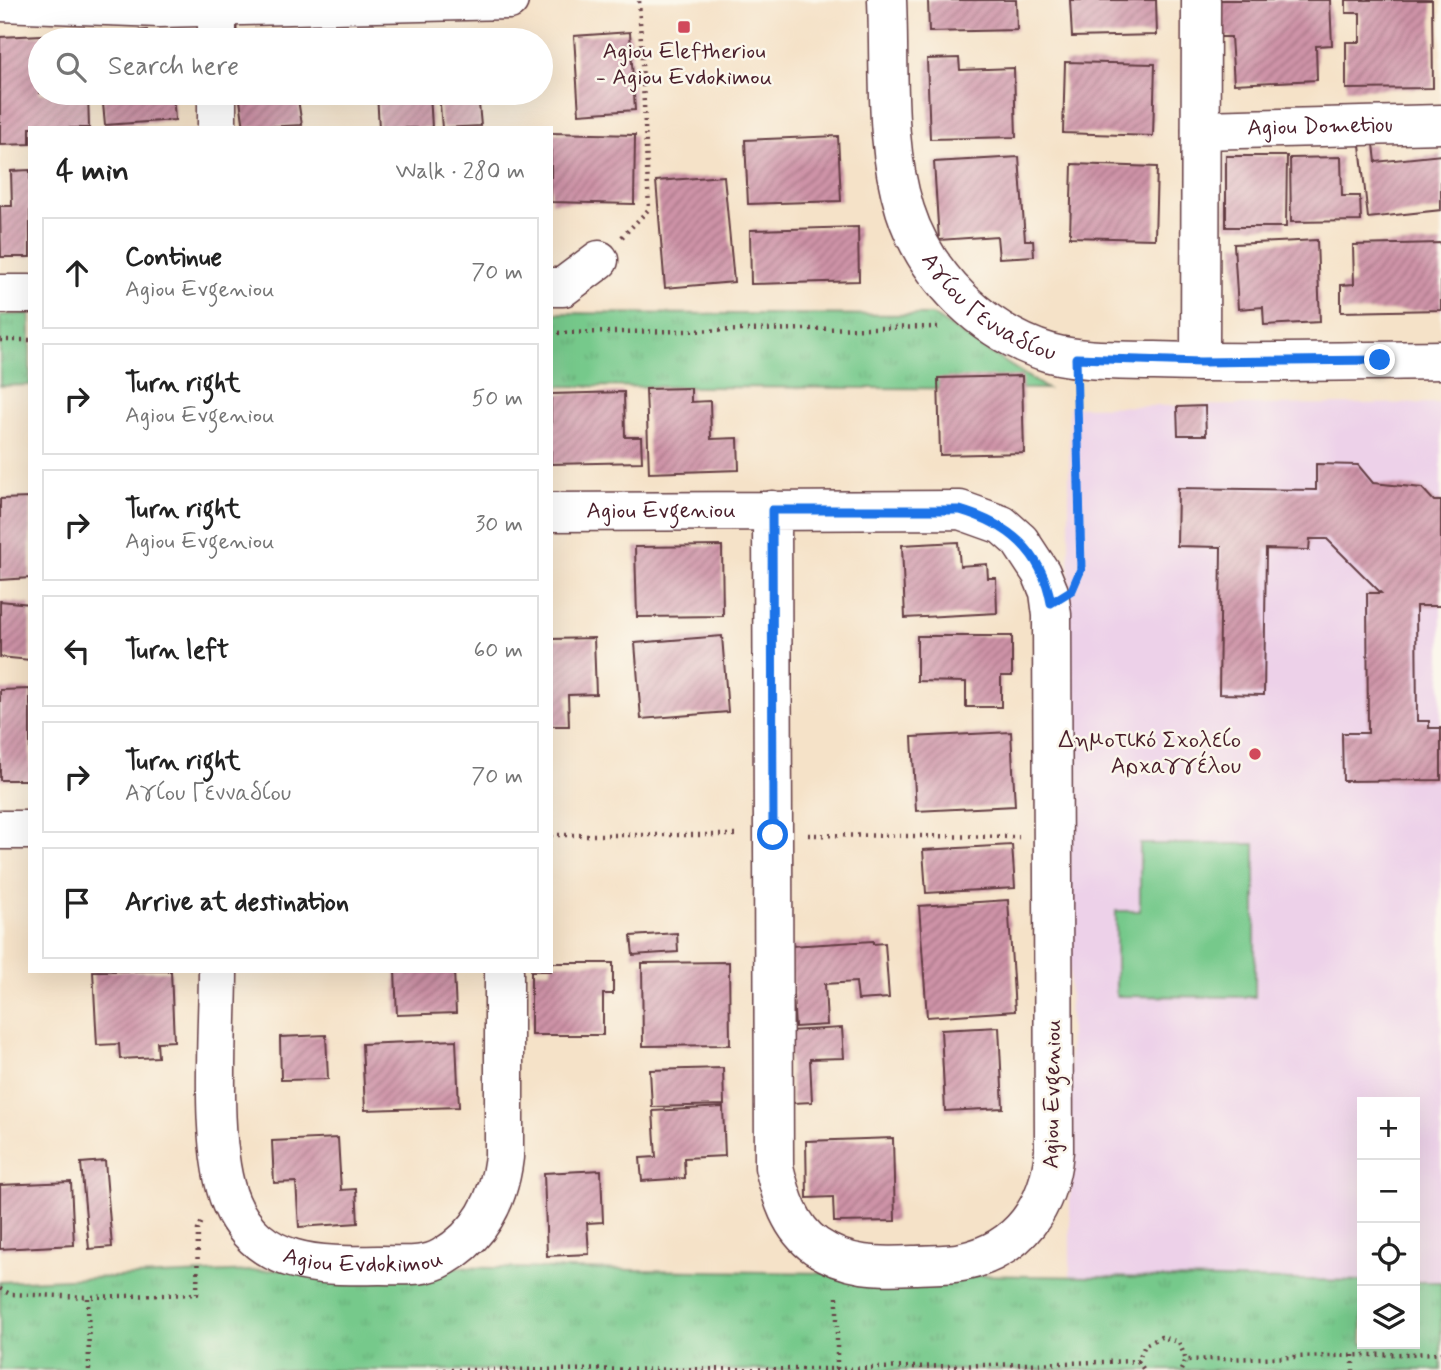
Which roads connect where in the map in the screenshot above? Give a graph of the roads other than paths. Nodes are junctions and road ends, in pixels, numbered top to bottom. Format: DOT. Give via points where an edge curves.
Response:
graph roads {
  1 [pos="509,0"];
  2 [pos="887,0"];
  3 [pos="1201,0"];
  4 [pos="0,2"];
  5 [pos="217,24"];
  6 [pos="217,105"];
  7 [pos="1441,124"];
  8 [pos="217,126"];
  9 [pos="1201,130"];
  10 [pos="599,260"];
  11 [pos="553,288"];
  12 [pos="28,294"];
  13 [pos="0,295"];
  14 [pos="1441,360"];
  15 [pos="1200,362"];
  16 [pos="772,510"];
  17 [pos="553,512"];
  18 [pos="0,830"];
  19 [pos="28,830"];
  20 [pos="218,973"];
  21 [pos="504,973"];
  1 -- 5 [label="street"];
  2 -- 15 [label="street, Αγίου Γενναδίου" via="893,166 918,243 939,276 962,300 1021,341 1076,358"];
  3 -- 9 [label="street"];
  4 -- 5 [label="street"];
  6 -- 8 [label="street"];
  7 -- 9 [label="street, Agiou Dometiou"];
  9 -- 15 [label="street"];
  10 -- 11 [label="street" via="563,287"];
  12 -- 13 [label="street"];
  14 -- 15 [label="street, Αγίου Γενναδίου"];
  16 -- 16 [label="street, Agiou Evgeniou" via="774,1167 782,1199 795,1224 814,1245 838,1258 879,1267 962,1262 1017,1234 1032,1219 1051,1180 1052,609 1041,573 1020,541 982,516 960,510"];
  16 -- 17 [label="street, Agiou Evgeniou"];
  18 -- 19 [label="street"];
  20 -- 21 [label="street, Agiou Evdokimou" via="218,1149 231,1205 248,1232 288,1258 319,1266 424,1265 459,1247 488,1213 501,1181"];
}
